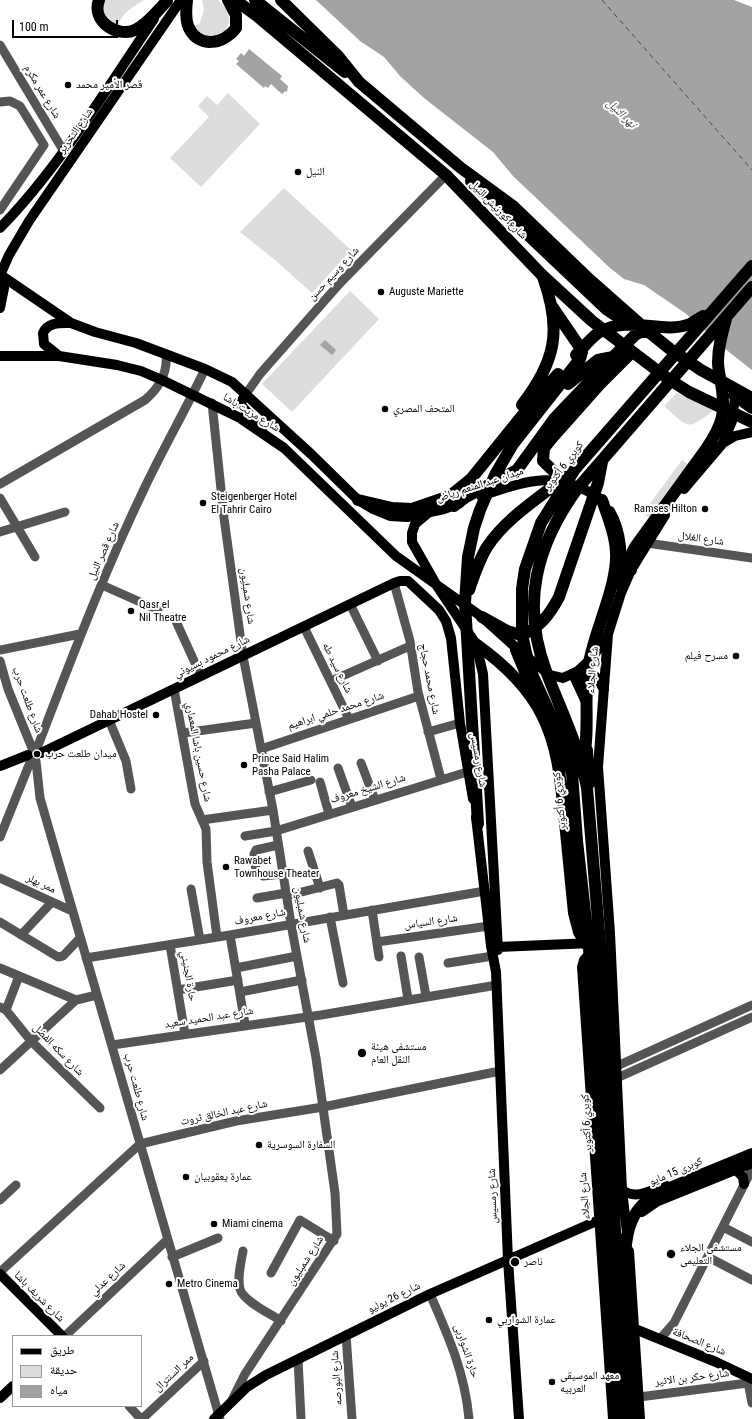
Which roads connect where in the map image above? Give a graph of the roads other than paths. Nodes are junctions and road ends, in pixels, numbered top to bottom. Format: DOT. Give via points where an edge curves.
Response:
graph roads {
  1 [pos="98,0"];
  2 [pos="228,0"];
  3 [pos="235,0"];
  4 [pos="255,0"];
  5 [pos="282,0"];
  6 [pos="176,2"];
  7 [pos="0,45"];
  8 [pos="359,82"];
  9 [pos="372,93"];
  10 [pos="0,102"];
  11 [pos="362,105"];
  12 [pos="63,150"];
  13 [pos="461,168"];
  14 [pos="446,175"];
  15 [pos="0,210"];
  16 [pos="0,228"];
  17 [pos="752,266"];
  18 [pos="1,273"];
  19 [pos="542,275"];
  20 [pos="752,287"];
  21 [pos="609,296"];
  22 [pos="552,305"];
  23 [pos="0,308"];
  24 [pos="576,308"];
  25 [pos="714,309"];
  26 [pos="726,316"];
  27 [pos="71,323"];
  28 [pos="637,324"];
  29 [pos="649,332"];
  30 [pos="628,349"];
  31 [pos="166,354"];
  32 [pos="0,356"];
  33 [pos="59,356"];
  34 [pos="613,357"];
  35 [pos="205,369"];
  36 [pos="721,378"];
  37 [pos="162,380"];
  38 [pos="736,389"];
  39 [pos="246,394"];
  40 [pos="192,396"];
  41 [pos="550,398"];
  42 [pos="752,398"];
  43 [pos="212,403"];
  44 [pos="752,408"];
  45 [pos="734,413"];
  46 [pos="752,422"];
  47 [pos="752,432"];
  48 [pos="266,434"];
  49 [pos="723,443"];
  50 [pos="602,460"];
  51 [pos="575,469"];
  52 [pos="0,484"];
  53 [pos="567,484"];
  54 [pos="0,498"];
  55 [pos="442,499"];
  56 [pos="358,500"];
  57 [pos="602,500"];
  58 [pos="454,506"];
  59 [pos="65,512"];
  60 [pos="430,512"];
  61 [pos="17,527"];
  62 [pos="0,532"];
  63 [pos="648,543"];
  64 [pos="35,557"];
  65 [pos="752,558"];
  66 [pos="631,570"];
  67 [pos="394,583"];
  68 [pos="102,585"];
  69 [pos="437,586"];
  70 [pos="621,593"];
  71 [pos="465,602"];
  72 [pos="350,604"];
  73 [pos="158,610"];
  74 [pos="174,617"];
  75 [pos="482,617"];
  76 [pos="304,627"];
  77 [pos="80,634"];
  78 [pos="608,634"];
  79 [pos="476,644"];
  80 [pos="410,646"];
  81 [pos="513,646"];
  82 [pos="0,650"];
  83 [pos="243,656"];
  84 [pos="0,661"];
  85 [pos="378,661"];
  86 [pos="573,674"];
  87 [pos="201,676"];
  88 [pos="330,681"];
  89 [pos="580,687"];
  90 [pos="174,689"];
  91 [pos="604,690"];
  92 [pos="4,691"];
  93 [pos="419,696"];
  94 [pos="542,715"];
  95 [pos="349,719"];
  96 [pos="109,720"];
  97 [pos="256,723"];
  98 [pos="460,723"];
  99 [pos="428,732"];
  100 [pos="183,733"];
  101 [pos="261,749"];
  102 [pos="34,754"];
  103 [pos="361,763"];
  104 [pos="582,763"];
  105 [pos="0,766"];
  106 [pos="338,768"];
  107 [pos="467,772"];
  108 [pos="441,779"];
  109 [pos="131,789"];
  110 [pos="20,790"];
  111 [pos="38,792"];
  112 [pos="269,792"];
  113 [pos="374,800"];
  114 [pos="352,807"];
  115 [pos="273,810"];
  116 [pos="329,814"];
  117 [pos="202,820"];
  118 [pos="478,824"];
  119 [pos="276,831"];
  120 [pos="245,836"];
  121 [pos="0,837"];
  122 [pos="278,845"];
  123 [pos="308,850"];
  124 [pos="283,874"];
  125 [pos="0,878"];
  126 [pos="320,888"];
  127 [pos="190,889"];
  128 [pos="485,891"];
  129 [pos="286,894"];
  130 [pos="257,898"];
  131 [pos="52,902"];
  132 [pos="372,910"];
  133 [pos="72,911"];
  134 [pos="344,915"];
  135 [pos="330,917"];
  136 [pos="0,922"];
  137 [pos="291,924"];
  138 [pos="489,926"];
  139 [pos="610,933"];
  140 [pos="21,935"];
  141 [pos="230,935"];
  142 [pos="217,937"];
  143 [pos="80,938"];
  144 [pos="200,940"];
  145 [pos="377,942"];
  146 [pos="170,945"];
  147 [pos="589,948"];
  148 [pos="495,952"];
  149 [pos="297,956"];
  150 [pos="401,956"];
  151 [pos="379,957"];
  152 [pos="419,957"];
  153 [pos="86,958"];
  154 [pos="448,963"];
  155 [pos="0,968"];
  156 [pos="236,968"];
  157 [pos="19,976"];
  158 [pos="238,980"];
  159 [pos="302,980"];
  160 [pos="343,983"];
  161 [pos="497,985"];
  162 [pos="178,990"];
  163 [pos="240,992"];
  164 [pos="97,995"];
  165 [pos="426,996"];
  166 [pos="408,999"];
  167 [pos="76,1000"];
  168 [pos="752,1005"];
  169 [pos="3,1009"];
  170 [pos="308,1016"];
  171 [pos="752,1017"];
  172 [pos="245,1024"];
  173 [pos="185,1034"];
  174 [pos="32,1041"];
  175 [pos="112,1045"];
  176 [pos="617,1066"];
  177 [pos="0,1070"];
  178 [pos="500,1071"];
  179 [pos="617,1078"];
  180 [pos="323,1107"];
  181 [pos="100,1108"];
  182 [pos="140,1144"];
  183 [pos="749,1152"];
  184 [pos="750,1166"];
  185 [pos="736,1170"];
  186 [pos="16,1184"];
  187 [pos="744,1184"];
  188 [pos="622,1190"];
  189 [pos="0,1200"];
  190 [pos="598,1220"];
  191 [pos="723,1227"];
  192 [pos="218,1238"];
  193 [pos="628,1238"];
  194 [pos="167,1240"];
  195 [pos="334,1241"];
  196 [pos="752,1242"];
  197 [pos="243,1252"];
  198 [pos="172,1257"];
  199 [pos="708,1257"];
  200 [pos="508,1260"];
  201 [pos="271,1272"];
  202 [pos="0,1274"];
  203 [pos="752,1280"];
  204 [pos="430,1294"];
  205 [pos="624,1304"];
  206 [pos="281,1321"];
  207 [pos="635,1330"];
  208 [pos="62,1335"];
  209 [pos="64,1335"];
  210 [pos="346,1335"];
  211 [pos="660,1339"];
  212 [pos="298,1359"];
  213 [pos="204,1361"];
  214 [pos="749,1379"];
  215 [pos="12,1387"];
  216 [pos="639,1397"];
  217 [pos="0,1398"];
  218 [pos="231,1402"];
  219 [pos="752,1403"];
  220 [pos="130,1407"];
  221 [pos="218,1418"];
  222 [pos="141,1419"];
  223 [pos="301,1419"];
  224 [pos="352,1419"];
  225 [pos="469,1419"];
  226 [pos="520,1419"];
  227 [pos="612,1419"];
  228 [pos="620,1419"];
  229 [pos="632,1419"];
  230 [pos="640,1419"];
  1 -- 6 [label="highway" via="101,20 112,29 126,32 141,26"];
  2 -- 6 [label="highway" via="236,15 236,28 230,35 215,42 199,39 192,34"];
  3 -- 11 [label="highway, شارع كورنيش النيل"];
  4 -- 8 [label="highway"];
  5 -- 8 [label="highway, شارع كورنيش النيل" via="338,56"];
  6 -- 12 [label="main road, شارع التحرير"];
  6 -- 18 [label="main road, شارع التحرير" via="41,204 9,255"];
  7 -- 12 [label="street, شارع عمر مكرم"];
  8 -- 9 [label="highway, شارع كورنيش النيل"];
  9 -- 11 [label="highway"];
  9 -- 13 [label="highway, شارع كورنيش النيل"];
  10 -- 15 [label="street" via="10,101 20,106 44,145"];
  11 -- 14 [label="highway, شارع كورنيش النيل"];
  12 -- 16 [label="main road, شارع التحرير" via="22,204"];
  13 -- 21 [label="highway, شارع كورنيش النيل" via="513,206"];
  13 -- 28 [label="highway" via="481,192 606,310"];
  14 -- 19 [label="highway, شارع كورنيش النيل"];
  14 -- 39 [label="street, شارع وسيم حسن" via="341,282 260,374"];
  17 -- 25 [label="highway, كوبري 6 أكتوبر"];
  18 -- 23 [label="main road" via="4,288"];
  18 -- 27 [label="main road, شارع مريت باشا" via="33,299"];
  19 -- 22 [label="highway"];
  19 -- 24 [label="highway, شارع كورنيش النيل"];
  20 -- 26 [label="highway, كوبري 6 أكتوبر"];
  21 -- 24 [label="highway" via="598,305"];
  21 -- 29 [label="highway, شارع كورنيش النيل"];
  22 -- 41 [label="highway" via="582,352 576,366"];
  22 -- 55 [label="highway" via="553,344 543,371 525,400 476,465"];
  24 -- 30 [label="highway, شارع كورنيش النيل"];
  25 -- 28 [label="highway" via="689,324"];
  25 -- 51 [label="highway, كوبري 6 أكتوبر"];
  26 -- 36 [label="highway" via="718,350"];
  26 -- 50 [label="highway, كوبري 6 أكتوبر"];
  27 -- 31 [label="main road, شارع مريت باشا"];
  27 -- 33 [label="main road" via="56,323 43,333 44,344"];
  28 -- 55 [label="highway" via="610,328 598,333 538,396 471,479 450,496"];
  29 -- 30 [label="highway" via="641,332 635,336"];
  29 -- 38 [label="highway, شارع كورنيش النيل" via="701,370"];
  30 -- 34 [label="highway"];
  30 -- 45 [label="highway, شارع كورنيش النيل" via="689,392"];
  30 -- 53 [label="highway" via="544,448 544,461"];
  31 -- 35 [label="main road, شارع مريت باشا"];
  31 -- 37 [label="street"];
  32 -- 33 [label="main road, شارع مريت باشا"];
  33 -- 37 [label="main road, شارع مريت باشا" via="117,365"];
  34 -- 41 [label="highway" via="598,360"];
  34 -- 58 [label="highway" via="554,419 517,470"];
  35 -- 39 [label="main road, شارع مريت باشا" via="228,380"];
  35 -- 40 [label="street, شارع قصر النيل"];
  36 -- 44 [label="highway" via="732,393"];
  36 -- 66 [label="highway" via="724,409 723,420 717,434 652,521 632,553"];
  37 -- 40 [label="main road, شارع مريت باشا"];
  37 -- 52 [label="street" via="153,393 131,410"];
  38 -- 42 [label="highway, شارع كورنيش النيل"];
  38 -- 45 [label="main road, شارع الجلاء"];
  39 -- 48 [label="main road" via="241,405"];
  39 -- 56 [label="main road, شارع مريت باشا"];
  40 -- 43 [label="main road, شارع مريت باشا"];
  40 -- 68 [label="street, شارع قصر النيل" via="145,488"];
  41 -- 71 [label="highway" via="509,449 480,510 468,557"];
  43 -- 48 [label="main road, شارع مريت باشا"];
  43 -- 83 [label="street, شارع شمبليون" via="224,518"];
  45 -- 46 [label="highway, شارع كورنيش النيل"];
  45 -- 49 [label="main road, شارع الجلاء"];
  47 -- 49 [label="main road, شارع الجلاء" via="734,436"];
  48 -- 69 [label="main road, شارع مريت باشا" via="284,448 396,556"];
  49 -- 63 [label="main road, شارع الجلاء" via="689,482"];
  50 -- 75 [label="highway" via="598,483 552,611 529,632 521,635 514,635"];
  50 -- 104 [label="highway, كوبري 6 أكتوبر" via="577,489 552,528 543,550 534,596 534,623 538,644"];
  51 -- 71 [label="highway" via="500,531 487,547 478,565"];
  51 -- 147 [label="highway, كوبري 6 أكتوبر" via="541,523 525,569 521,611 522,634 532,674 557,729 572,773"];
  53 -- 57 [label="main road, ميدان عبد المنعم رياض" via="587,490"];
  53 -- 58 [label="main road, ميدان عبد المنعم رياض" via="544,480 527,481"];
  54 -- 61 [label="street"];
  55 -- 56 [label="highway" via="412,509 392,508"];
  56 -- 60 [label="main road, شارع مريت باشا" via="390,516 407,517"];
  57 -- 70 [label="main road, ميدان عبد المنعم رياض" via="617,525 622,550"];
  57 -- 104 [label="highway" via="613,533 616,554 611,587 589,666 586,690 586,742"];
  58 -- 60 [label="main road, ميدان عبد المنعم رياض"];
  59 -- 61 [label="street"];
  60 -- 69 [label="main road, شارع رمسيس" via="415,524 412,542"];
  61 -- 62 [label="street"];
  61 -- 64 [label="street"];
  63 -- 65 [label="street, شارع الغلال"];
  63 -- 66 [label="main road, شارع الجلاء"];
  66 -- 70 [label="main road, شارع الجلاء"];
  67 -- 72 [label="main road, شارع محمود بسيوني"];
  67 -- 80 [label="street, شارع محمد حجاج"];
  67 -- 98 [label="main road, شارع رمسيس" via="408,581 439,610 446,622 454,656"];
  68 -- 73 [label="street"];
  68 -- 77 [label="street, شارع قصر النيل"];
  69 -- 75 [label="main road, شارع مريت باشا"];
  69 -- 79 [label="main road, شارع رمسيس"];
  70 -- 78 [label="main road, شارع الجلاء"];
  71 -- 118 [label="highway"];
  72 -- 76 [label="main road, شارع محمود بسيوني"];
  72 -- 85 [label="street"];
  74 -- 87 [label="street"];
  75 -- 81 [label="main road, شارع مريت باشا"];
  76 -- 83 [label="main road, شارع محمود بسيوني"];
  76 -- 88 [label="street, شارع سيد طه"];
  77 -- 82 [label="street"];
  77 -- 102 [label="street, شارع قصر النيل"];
  78 -- 86 [label="main road" via="585,666"];
  78 -- 91 [label="main road, شارع الجلاء"];
  79 -- 94 [label="highway" via="492,656 517,682"];
  79 -- 148 [label="main road, شارع رمسيس" via="483,674"];
  80 -- 85 [label="street"];
  80 -- 93 [label="street, شارع محمد حجاج"];
  81 -- 86 [label="main road, شارع مريت باشا" via="550,675 563,678"];
  81 -- 94 [label="main road"];
  83 -- 87 [label="main road, شارع محمود بسيوني"];
  83 -- 97 [label="street, شارع شمبليون"];
  84 -- 92 [label="street, شارع طلعت حرب"];
  85 -- 88 [label="street"];
  86 -- 89 [label="main road, شارع الجلاء"];
  87 -- 90 [label="main road, شارع محمود بسيوني"];
  88 -- 95 [label="street, شارع سيد طه"];
  89 -- 91 [label="main road" via="587,673 597,678"];
  89 -- 148 [label="main road, شارع الجلاء" via="587,711 593,835 602,929 598,939 590,943"];
  90 -- 96 [label="main road, شارع محمود بسيوني"];
  90 -- 100 [label="street, شارع حسين باشا المعماري"];
  91 -- 139 [label="main road, شارع الجلاء" via="598,767"];
  92 -- 102 [label="street, شارع طلعت حرب"];
  93 -- 95 [label="street, شارع محمد حلمي ابراهيم"];
  93 -- 99 [label="street, شارع محمد حجاج"];
  94 -- 147 [label="highway" via="558,766 574,913 579,932"];
  95 -- 101 [label="street, شارع محمد حلمي ابراهيم"];
  96 -- 102 [label="main road, شارع محمود بسيوني"];
  96 -- 109 [label="street" via="126,760"];
  97 -- 100 [label="street"];
  97 -- 101 [label="street, شارع شمبليون"];
  98 -- 99 [label="street"];
  98 -- 107 [label="main road, شارع رمسيس"];
  99 -- 108 [label="street, شارع محمد حجاج"];
  100 -- 117 [label="street, شارع حسين باشا المعماري" via="195,804"];
  101 -- 112 [label="street, شارع شمبليون"];
  102 -- 105 [label="main road, شارع محمود بسيوني"];
  102 -- 110 [label="street, شارع قصر النيل"];
  102 -- 111 [label="street, شارع طلعت حرب"];
  103 -- 113 [label="street"];
  104 -- 205 [label="highway, كوبري 6 أكتوبر" via="587,788 600,935 615,1231"];
  106 -- 114 [label="street"];
  107 -- 108 [label="street, شارع الشيخ معروف"];
  107 -- 118 [label="main road, شارع رمسيس"];
  108 -- 113 [label="street, شارع الشيخ معروف"];
  110 -- 111 [label="street" via="29,787"];
  110 -- 121 [label="street, شارع قصر النيل"];
  111 -- 133 [label="street, شارع طلعت حرب"];
  112 -- 115 [label="street, شارع شمبليون"];
  112 -- 116 [label="street" via="315,781"];
  113 -- 114 [label="street, شارع الشيخ معروف"];
  114 -- 116 [label="street, شارع الشيخ معروف"];
  115 -- 117 [label="street"];
  115 -- 119 [label="street, شارع شمبليون"];
  116 -- 119 [label="street, شارع الشيخ معروف"];
  117 -- 142 [label="street, شارع حسين باشا المعماري" via="206,829 207,862"];
  118 -- 128 [label="main road, شارع رمسيس"];
  119 -- 120 [label="street, شارع الشيخ معروف"];
  119 -- 122 [label="street, شارع شمبليون"];
  122 -- 124 [label="street, شارع شمبليون"];
  122 -- 124 [label="street" via="255,851 260,874"];
  123 -- 126 [label="street"];
  124 -- 129 [label="street, شارع شمبليون"];
  125 -- 131 [label="street, ممر بهلر"];
  126 -- 129 [label="street"];
  126 -- 134 [label="street" via="339,884"];
  127 -- 144 [label="street"];
  128 -- 132 [label="street, شارع معروف"];
  128 -- 138 [label="main road, شارع رمسيس"];
  129 -- 130 [label="street"];
  129 -- 137 [label="street, شارع شمبليون"];
  131 -- 133 [label="street, ممر بهلر"];
  131 -- 140 [label="street"];
  132 -- 134 [label="street, شارع معروف"];
  132 -- 145 [label="street"];
  133 -- 143 [label="street, شارع طلعت حرب"];
  134 -- 135 [label="street, شارع معروف"];
  135 -- 137 [label="street, شارع معروف"];
  135 -- 160 [label="street"];
  136 -- 140 [label="street"];
  137 -- 141 [label="street, شارع معروف"];
  137 -- 149 [label="street, شارع شمبليون"];
  138 -- 145 [label="street, شارع السياس"];
  138 -- 148 [label="main road, شارع رمسيس"];
  139 -- 176 [label="main road, شارع الجلاء"];
  139 -- 190 [label="main road, شارع الجلاء" via="582,964"];
  140 -- 143 [label="street" via="58,957"];
  141 -- 142 [label="street, شارع معروف"];
  141 -- 156 [label="street"];
  142 -- 144 [label="street, شارع معروف"];
  143 -- 153 [label="street, شارع طلعت حرب"];
  144 -- 146 [label="street, شارع معروف"];
  145 -- 151 [label="street"];
  146 -- 153 [label="street, شارع معروف"];
  146 -- 162 [label="street, حارة الجنيني"];
  147 -- 228 [label="highway, كوبري 6 أكتوبر"];
  148 -- 154 [label="street"];
  148 -- 161 [label="main road, شارع رمسيس"];
  149 -- 156 [label="street"];
  149 -- 159 [label="street, شارع شمبليون"];
  150 -- 166 [label="street"];
  152 -- 165 [label="street"];
  153 -- 164 [label="street, شارع طلعت حرب"];
  155 -- 157 [label="street"];
  156 -- 158 [label="street"];
  157 -- 167 [label="street"];
  157 -- 169 [label="street"];
  158 -- 162 [label="street"];
  158 -- 163 [label="street"];
  159 -- 163 [label="street"];
  159 -- 170 [label="street, شارع شمبليون"];
  161 -- 165 [label="street, شارع عبد الحميد سعيد"];
  161 -- 178 [label="main road, شارع رمسيس"];
  162 -- 173 [label="street, حارة الجنيني"];
  163 -- 172 [label="street"];
  164 -- 167 [label="street"];
  164 -- 175 [label="street, شارع طلعت حرب"];
  165 -- 166 [label="street, شارع عبد الحميد سعيد"];
  166 -- 170 [label="street, شارع عبد الحميد سعيد"];
  167 -- 174 [label="street"];
  168 -- 176 [label="street"];
  169 -- 174 [label="street, شارع سكه الفضل"];
  170 -- 172 [label="street, شارع عبد الحميد سعيد"];
  170 -- 180 [label="street, شارع شمبليون"];
  171 -- 179 [label="street"];
  172 -- 173 [label="street, شارع عبد الحميد سعيد"];
  173 -- 175 [label="street, شارع عبد الحميد سعيد"];
  174 -- 177 [label="street"];
  174 -- 181 [label="street, شارع سكه الفضل"];
  175 -- 182 [label="street, شارع طلعت حرب"];
  176 -- 179 [label="main road, شارع الجلاء"];
  178 -- 180 [label="street, شارع عبد الخالق ثروت"];
  178 -- 200 [label="main road, شارع رمسيس"];
  179 -- 188 [label="main road, شارع الجلاء"];
  180 -- 182 [label="street, شارع عبد الخالق ثروت" via="236,1121"];
  180 -- 195 [label="street, شارع شمبليون" via="335,1193 337,1234"];
  182 -- 194 [label="street, شارع طلعت حرب"];
  182 -- 202 [label="street, شارع عبد الخالق ثروت"];
  183 -- 184 [label="main road"];
  183 -- 188 [label="main road" via="639,1195 627,1194"];
  183 -- 205 [label="highway, كوبرى 15 مايو" via="657,1194 634,1214 627,1232"];
  184 -- 185 [label="main road"];
  184 -- 187 [label="street"];
  185 -- 187 [label="main road" via="743,1177"];
  185 -- 193 [label="main road" via="646,1208 638,1215"];
  186 -- 189 [label="street"];
  187 -- 191 [label="street"];
  188 -- 193 [label="main road, شارع الجلاء"];
  190 -- 200 [label="main road, شارع 26 يوليو"];
  190 -- 227 [label="main road, شارع الجلاء"];
  191 -- 196 [label="street"];
  191 -- 199 [label="street"];
  192 -- 198 [label="street"];
  193 -- 207 [label="main road, شارع الجلاء"];
  194 -- 198 [label="street, شارع طلعت حرب"];
  194 -- 209 [label="street, شارع عدلي"];
  195 -- 201 [label="street" via="300,1220"];
  195 -- 206 [label="street, شارع شمبليون"];
  197 -- 206 [label="street" via="239,1277 240,1290 250,1301"];
  198 -- 213 [label="street, شارع طلعت حرب"];
  199 -- 203 [label="street"];
  199 -- 211 [label="street" via="674,1323"];
  200 -- 204 [label="main road, شارع 26 يوليو"];
  200 -- 226 [label="main road, شارع رمسيس"];
  202 -- 208 [label="main road, شارع شريف باشا"];
  204 -- 210 [label="main road, شارع 26 يوليو"];
  204 -- 225 [label="street, حارة الشواربى" via="459,1363 465,1384"];
  205 -- 229 [label="highway, كوبري 6 أكتوبر"];
  206 -- 218 [label="street, شارع شمبليون" via="245,1374"];
  207 -- 211 [label="main road, شارع الصحافة"];
  207 -- 216 [label="main road, شارع الجلاء"];
  210 -- 212 [label="main road, شارع 26 يوليو"];
  210 -- 224 [label="street, شارع البورصه"];
  211 -- 214 [label="main road, شارع الصحافة"];
  212 -- 218 [label="main road, شارع 26 يوليو" via="256,1381"];
  212 -- 223 [label="street"];
  213 -- 221 [label="street, شارع طلعت حرب"];
  213 -- 222 [label="street, ممر السنترال"];
  214 -- 216 [label="street, شارع حكر بن الاثير"];
  214 -- 219 [label="street"];
  215 -- 217 [label="main road"];
  216 -- 230 [label="main road, شارع الجلاء"];
  218 -- 221 [label="main road, شارع 26 يوليو"];
  220 -- 222 [label="street"];
}
